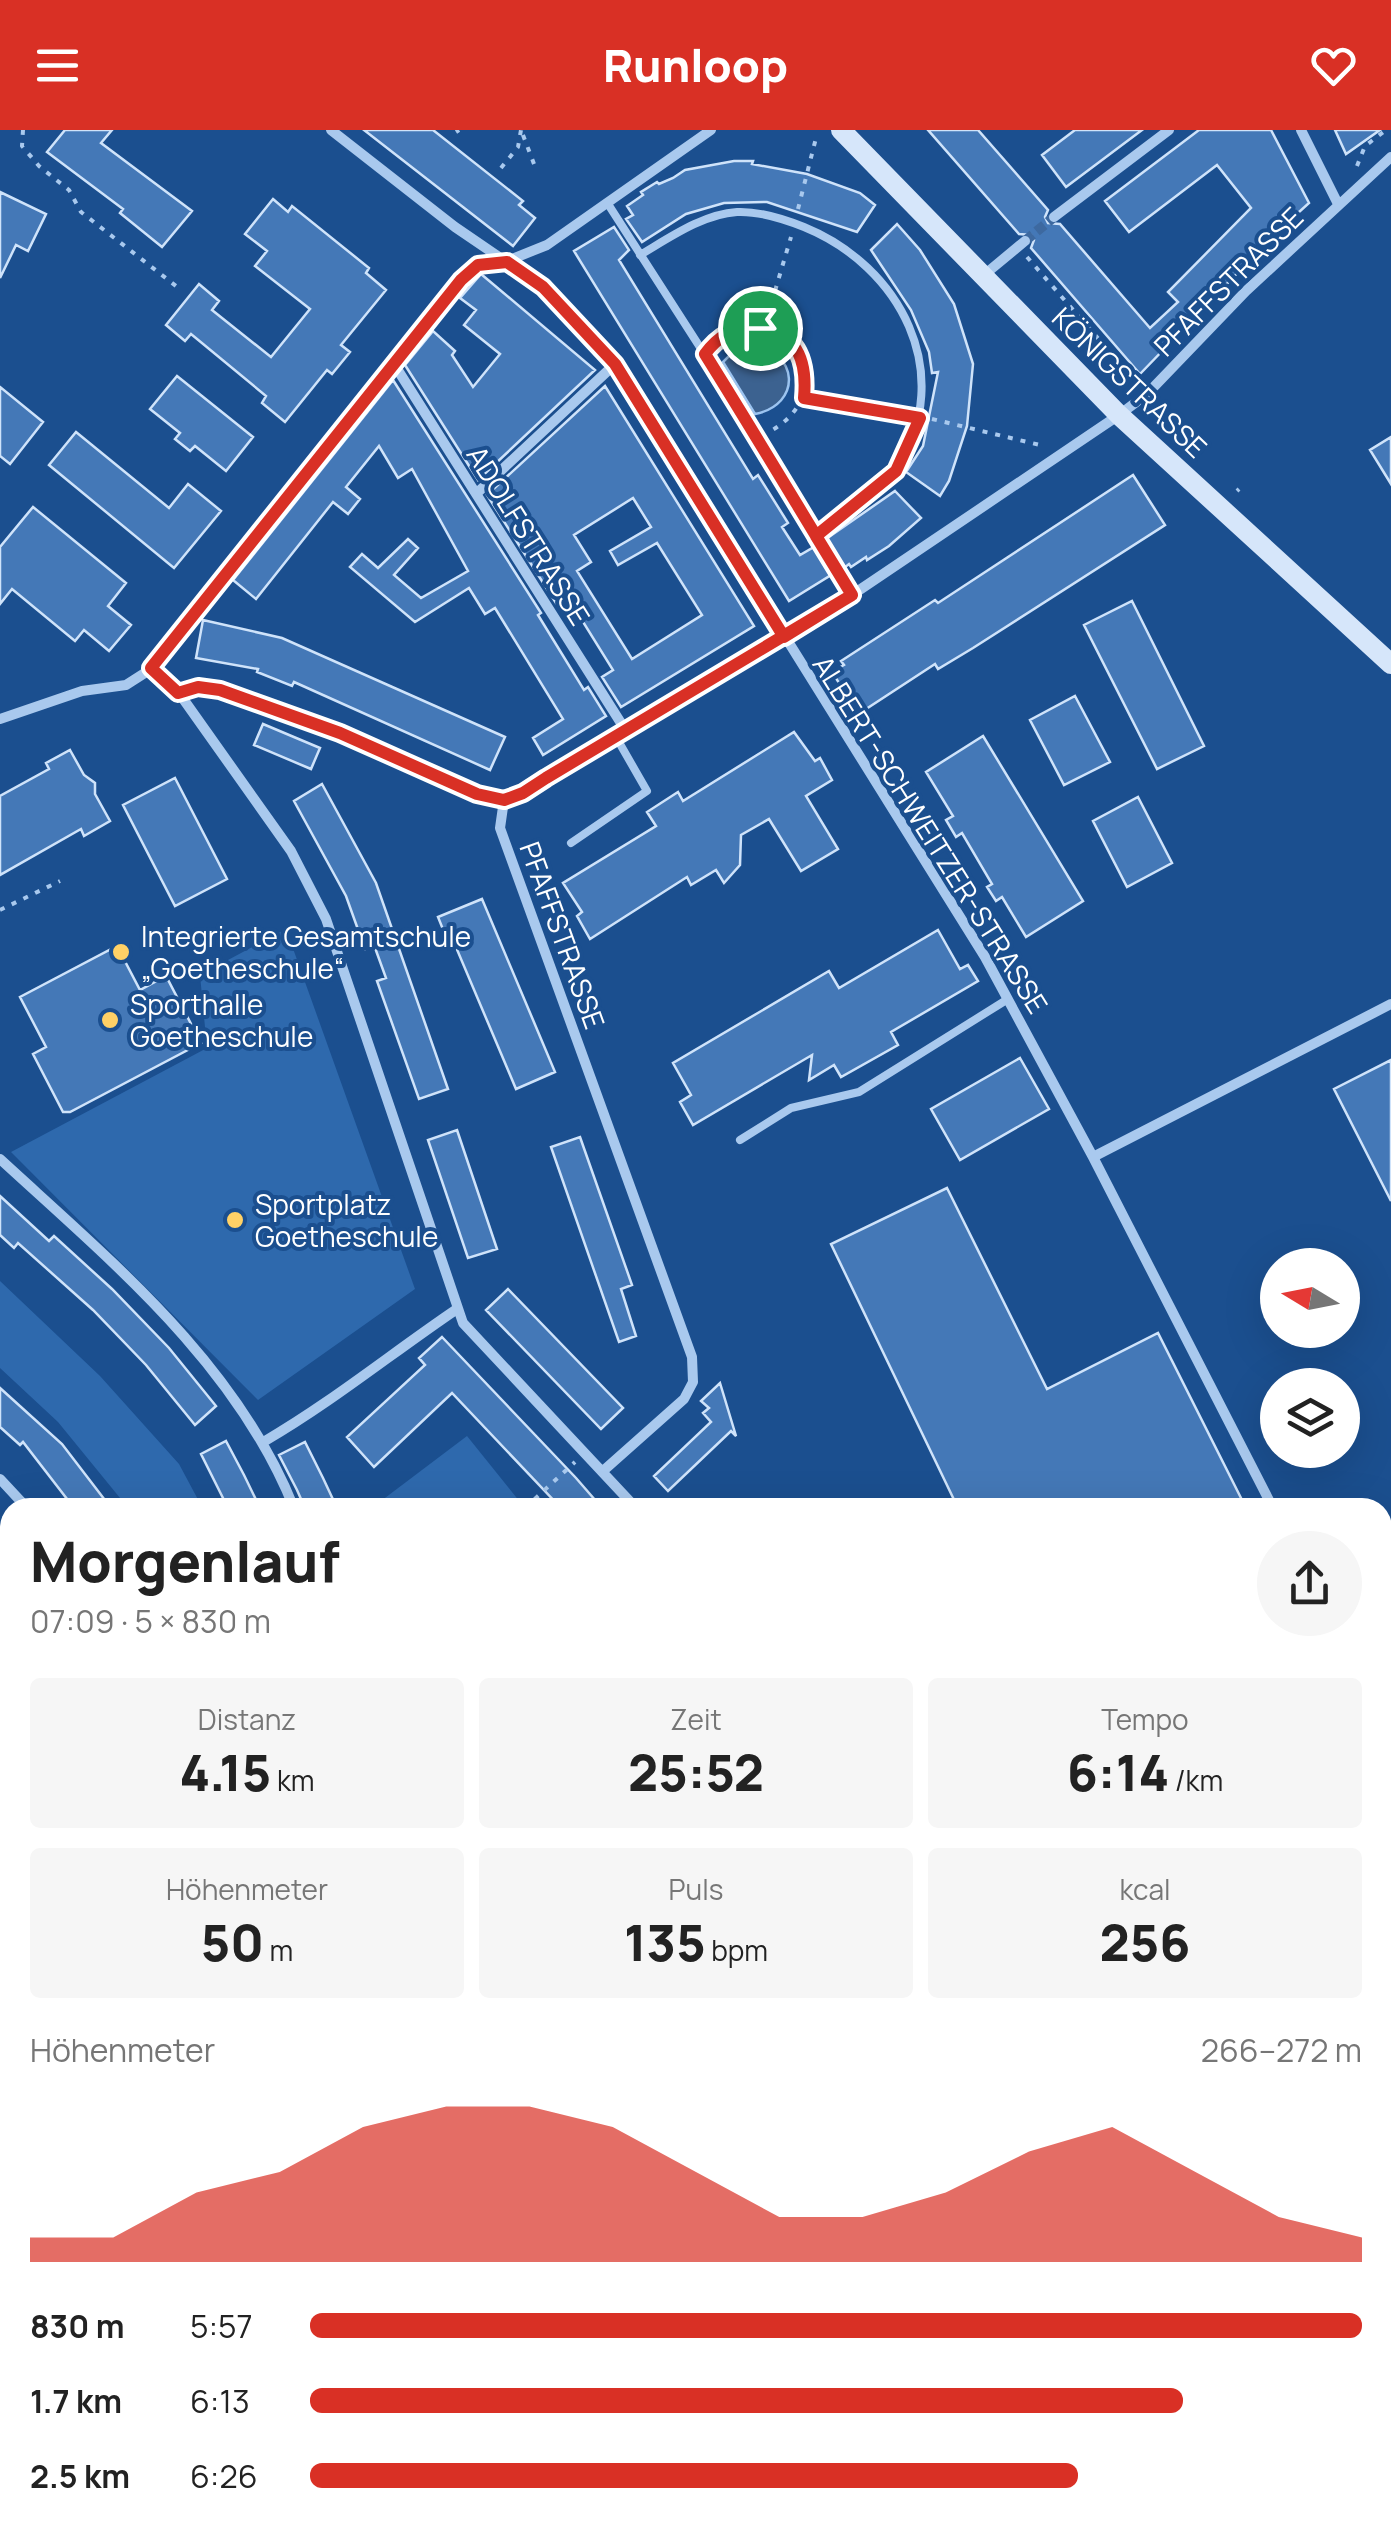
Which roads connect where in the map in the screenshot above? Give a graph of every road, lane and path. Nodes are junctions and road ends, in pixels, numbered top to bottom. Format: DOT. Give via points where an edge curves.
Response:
graph roads {
  1 [pos="23,130"];
  2 [pos="331,130"];
  3 [pos="522,130"];
  4 [pos="710,130"];
  5 [pos="841,130"];
  6 [pos="1169,130"];
  7 [pos="1301,130"];
  8 [pos="1386,130"];
  9 [pos="1391,157"];
  10 [pos="534,164"];
  11 [pos="501,168"];
  12 [pos="1331,189"];
  13 [pos="608,204"];
  14 [pos="1338,204"];
  15 [pos="1054,217"];
  16 [pos="1022,244"];
  17 [pos="640,255"];
  18 [pos="507,262"];
  19 [pos="983,276"];
  20 [pos="176,286"];
  21 [pos="705,354"];
  22 [pos="394,364"];
  23 [pos="615,364"];
  24 [pos="1137,382"];
  25 [pos="804,398"];
  26 [pos="1119,415"];
  27 [pos="920,418"];
  28 [pos="755,434"];
  29 [pos="1051,448"];
  30 [pos="477,494"];
  31 [pos="816,536"];
  32 [pos="852,595"];
  33 [pos="784,637"];
  34 [pos="1391,664"];
  35 [pos="151,668"];
  36 [pos="178,693"];
  37 [pos="0,719"];
  38 [pos="621,734"];
  39 [pos="504,800"];
  40 [pos="571,843"];
  41 [pos="60,881"];
  42 [pos="0,910"];
  43 [pos="1008,998"];
  44 [pos="1391,1004"];
  45 [pos="740,1140"];
  46 [pos="1094,1158"];
  47 [pos="0,1159"];
  48 [pos="457,1309"];
  49 [pos="265,1441"];
  50 [pos="586,1452"];
  51 [pos="604,1471"];
  52 [pos="0,1479"];
  53 [pos="18,1498"];
  54 [pos="290,1498"];
  55 [pos="536,1498"];
  56 [pos="627,1498"];
  57 [pos="1268,1498"];
  1 -- 20 [label="path" via="22,146 69,190 82,212"];
  2 -- 18 [label="street, ALBERT-SCHWEITZER-STRASSE"];
  3 -- 10 [label="path"];
  3 -- 11 [label="path"];
  4 -- 13 [label="street"];
  5 -- 19 [label="main road, KÖNIGSTRASSE"];
  6 -- 15 [label="street"];
  7 -- 12 [label="street"];
  8 -- 12 [label="path"];
  9 -- 14 [label="street, PFAFFSTRASSE"];
  12 -- 14 [label="street"];
  13 -- 17 [label="lane"];
  13 -- 18 [label="street" via="531,254"];
  14 -- 26 [label="street, PFAFFSTRASSE"];
  16 -- 19 [label="street"];
  16 -- 24 [label="path"];
  17 -- 21 [label="lane"];
  17 -- 27 [label="lane" via="692,226 736,212 781,218 832,238 869,266 898,306 918,348"];
  18 -- 22 [label="street" via="478,265 461,280"];
  18 -- 23 [label="street, ALBERT-SCHWEITZER-STRASSE" via="543,287"];
  19 -- 26 [label="main road, KÖNIGSTRASSE"];
  21 -- 25 [label="path" via="726,333 747,326 773,330 794,345 806,372"];
  21 -- 28 [label="lane"];
  22 -- 30 [label="street, ADOLFSTRASSE"];
  22 -- 35 [label="street"];
  23 -- 30 [label="street"];
  23 -- 33 [label="street, ALBERT-SCHWEITZER-STRASSE"];
  25 -- 27 [label="path"];
  25 -- 28 [label="path" via="791,419"];
  26 -- 32 [label="street, PFAFFSTRASSE"];
  26 -- 34 [label="main road, KÖNIGSTRASSE"];
  27 -- 29 [label="path"];
  27 -- 31 [label="lane" via="896,471"];
  28 -- 31 [label="lane"];
  30 -- 38 [label="street, ADOLFSTRASSE"];
  31 -- 32 [label="lane"];
  32 -- 33 [label="street, PFAFFSTRASSE"];
  33 -- 38 [label="street, PFAFFSTRASSE"];
  33 -- 43 [label="street, ALBERT-SCHWEITZER-STRASSE"];
  35 -- 36 [label="street"];
  35 -- 37 [label="street" via="126,685 82,691"];
  36 -- 39 [label="street" via="220,690"];
  36 -- 48 [label="street" via="292,852 326,919"];
  38 -- 39 [label="street, PFAFFSTRASSE"];
  38 -- 40 [label="lane" via="647,791"];
  39 -- 51 [label="street, PFAFFSTRASSE" via="500,828 692,1357 693,1382 684,1399"];
  41 -- 42 [label="path"];
  43 -- 45 [label="lane" via="859,1092 791,1108"];
  43 -- 46 [label="street, ALBERT-SCHWEITZER-STRASSE"];
  44 -- 46 [label="street"];
  46 -- 57 [label="street, ALBERT-SCHWEITZER-STRASSE"];
  47 -- 49 [label="street" via="178,1327"];
  48 -- 49 [label="street"];
  48 -- 50 [label="street" via="470,1334"];
  49 -- 54 [label="street"];
  50 -- 51 [label="street"];
  50 -- 55 [label="path"];
  51 -- 56 [label="street"];
  52 -- 53 [label="street"];
}
